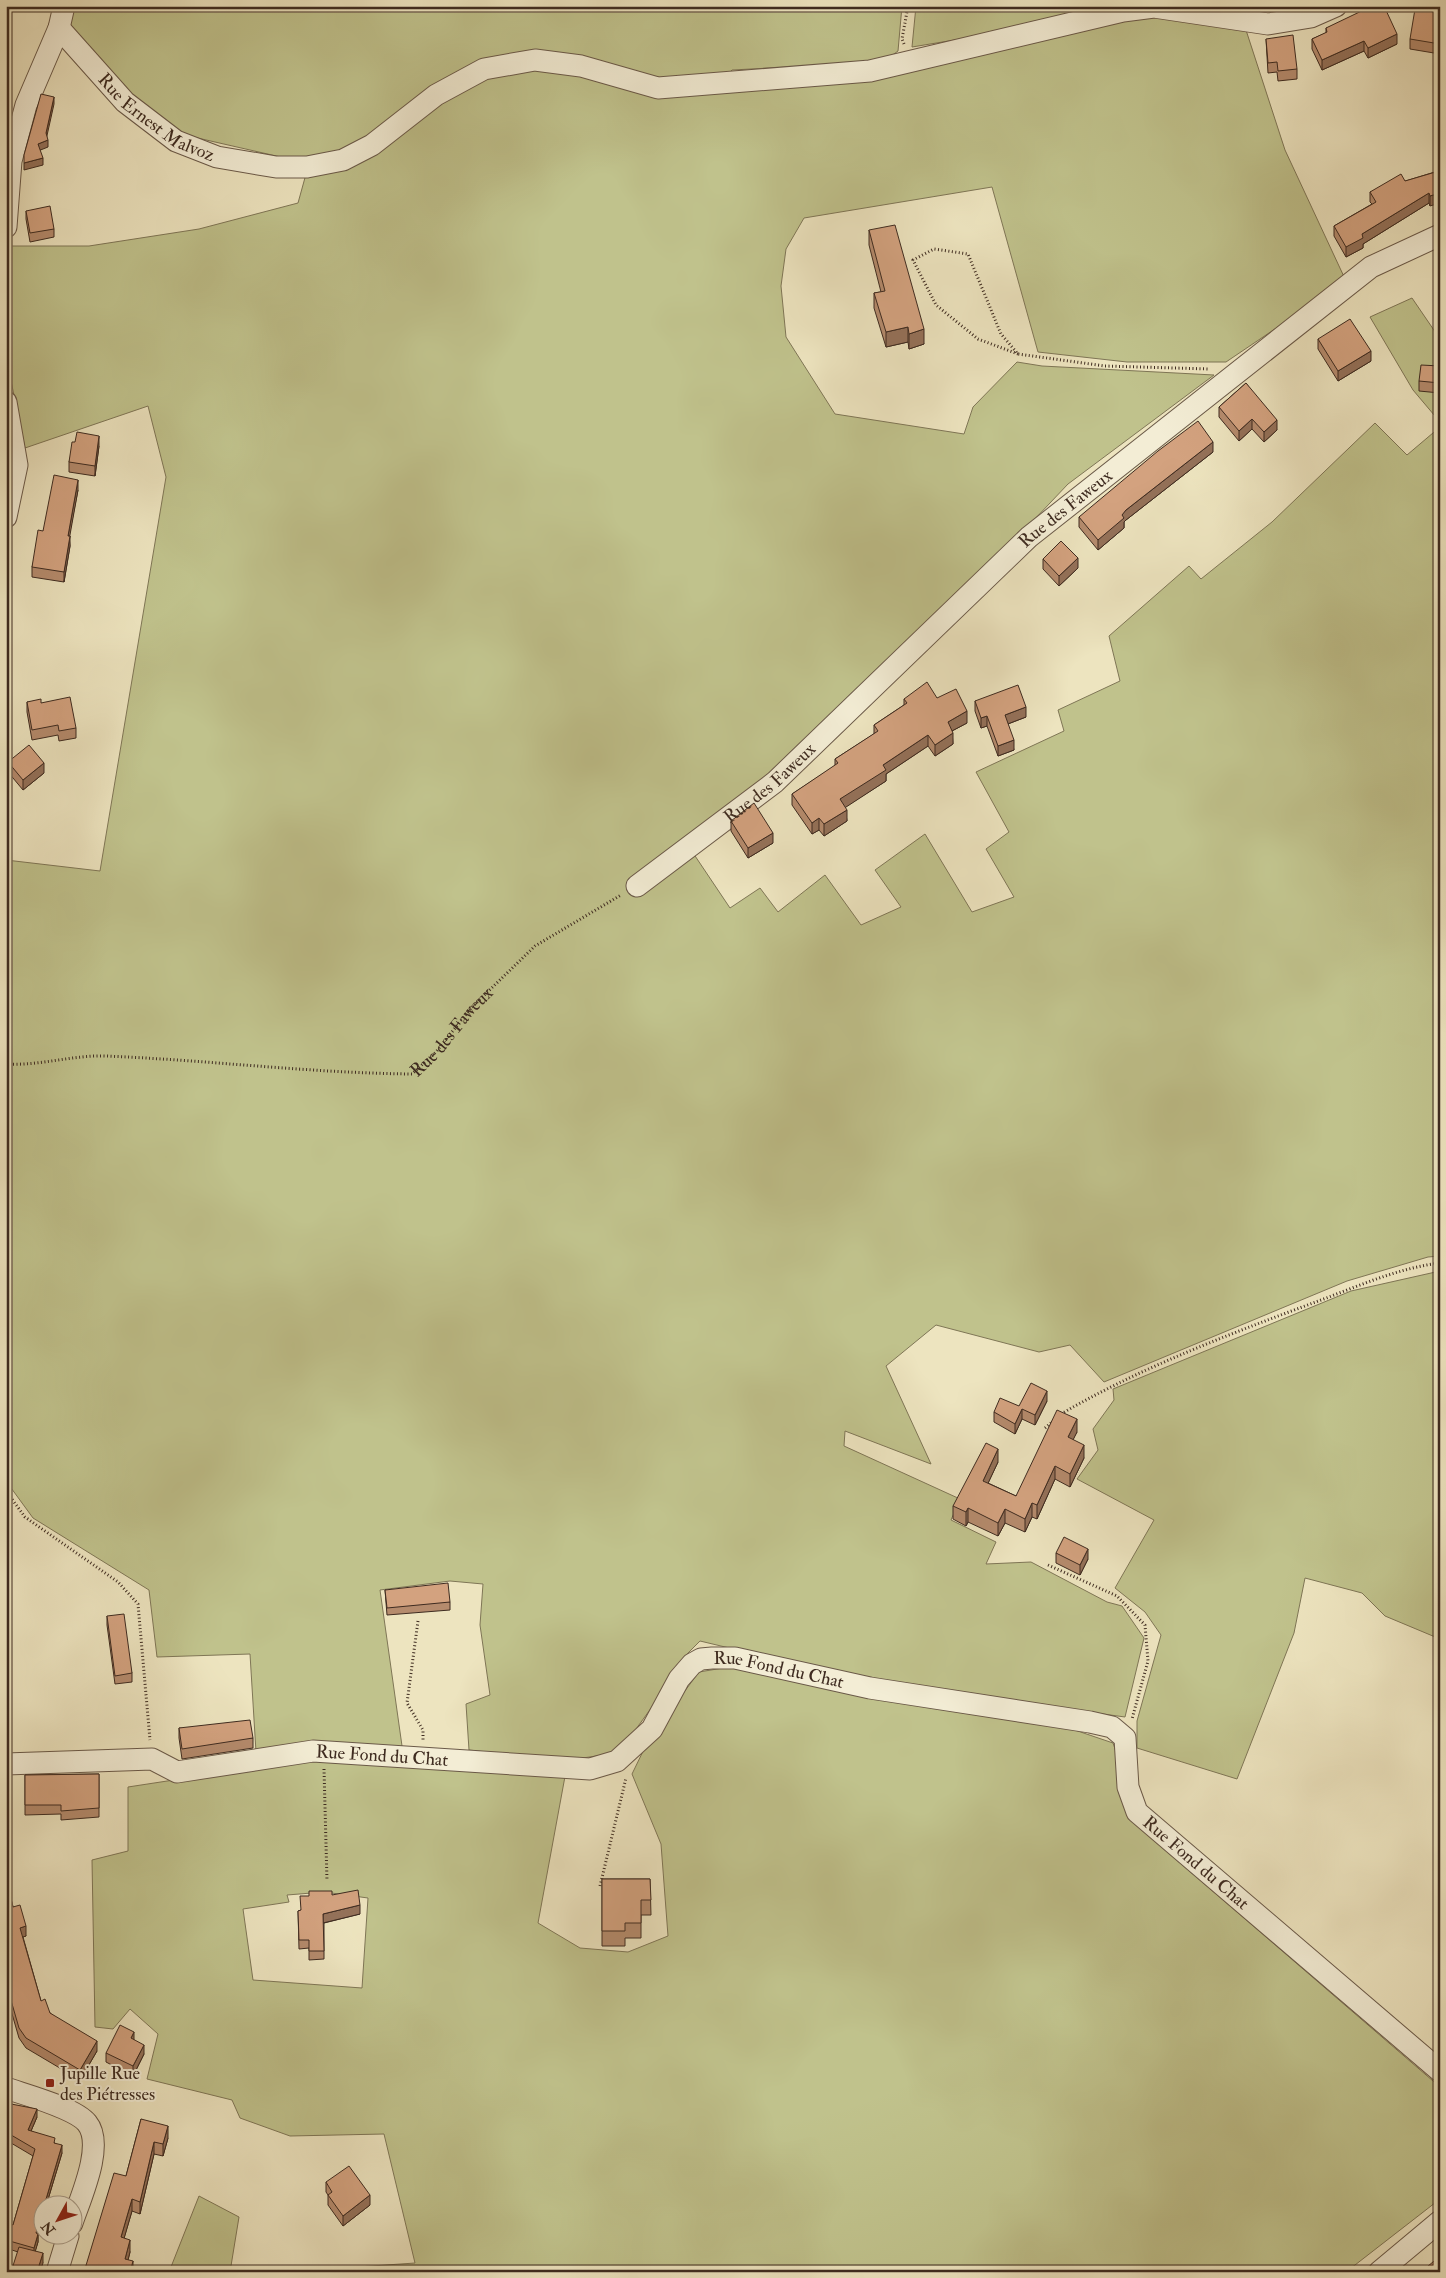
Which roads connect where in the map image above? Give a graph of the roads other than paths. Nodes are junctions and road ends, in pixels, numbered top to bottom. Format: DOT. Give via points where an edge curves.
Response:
graph roads {
  1 [pos="64,6"];
  2 [pos="1336,6"];
  3 [pos="59,28"];
  4 [pos="6,227"];
  5 [pos="1440,235"];
  6 [pos="6,402"];
  7 [pos="6,517"];
  8 [pos="636,886"];
  9 [pos="6,1764"];
  10 [pos="1440,2071"];
  11 [pos="6,2088"];
  12 [pos="81,2196"];
  13 [pos="1440,2221"];
  14 [pos="65,2246"];
  15 [pos="57,2272"];
  16 [pos="1380,2272"];
  1 -- 3 [label="street"];
  2 -- 3 [label="street, Rue Ernest Malvoz" via="1311,17 1268,24 1154,7 870,71 658,88 581,66 535,60 484,69 436,95 372,145 343,160 307,167 276,167 218,156 176,140 126,102"];
  3 -- 4 [label="street" via="26,105 10,161"];
  5 -- 8 [label="street, Rue des Faweux" via="1371,267 1029,537 775,782"];
  6 -- 7 [label="street" via="17,465"];
  9 -- 10 [label="street, Rue Fond du Chat" via="152,1759 177,1772 313,1751 590,1769 617,1761 652,1729 679,1679 692,1664 712,1658 735,1658 870,1688 1090,1722 1112,1727 1125,1738 1128,1787 1137,1812"];
  11 -- 12 [label="street" via="64,2109 87,2123 93,2136 94,2155"];
  13 -- 16 [label="street"];
  14 -- 15 [label="street"];
}
